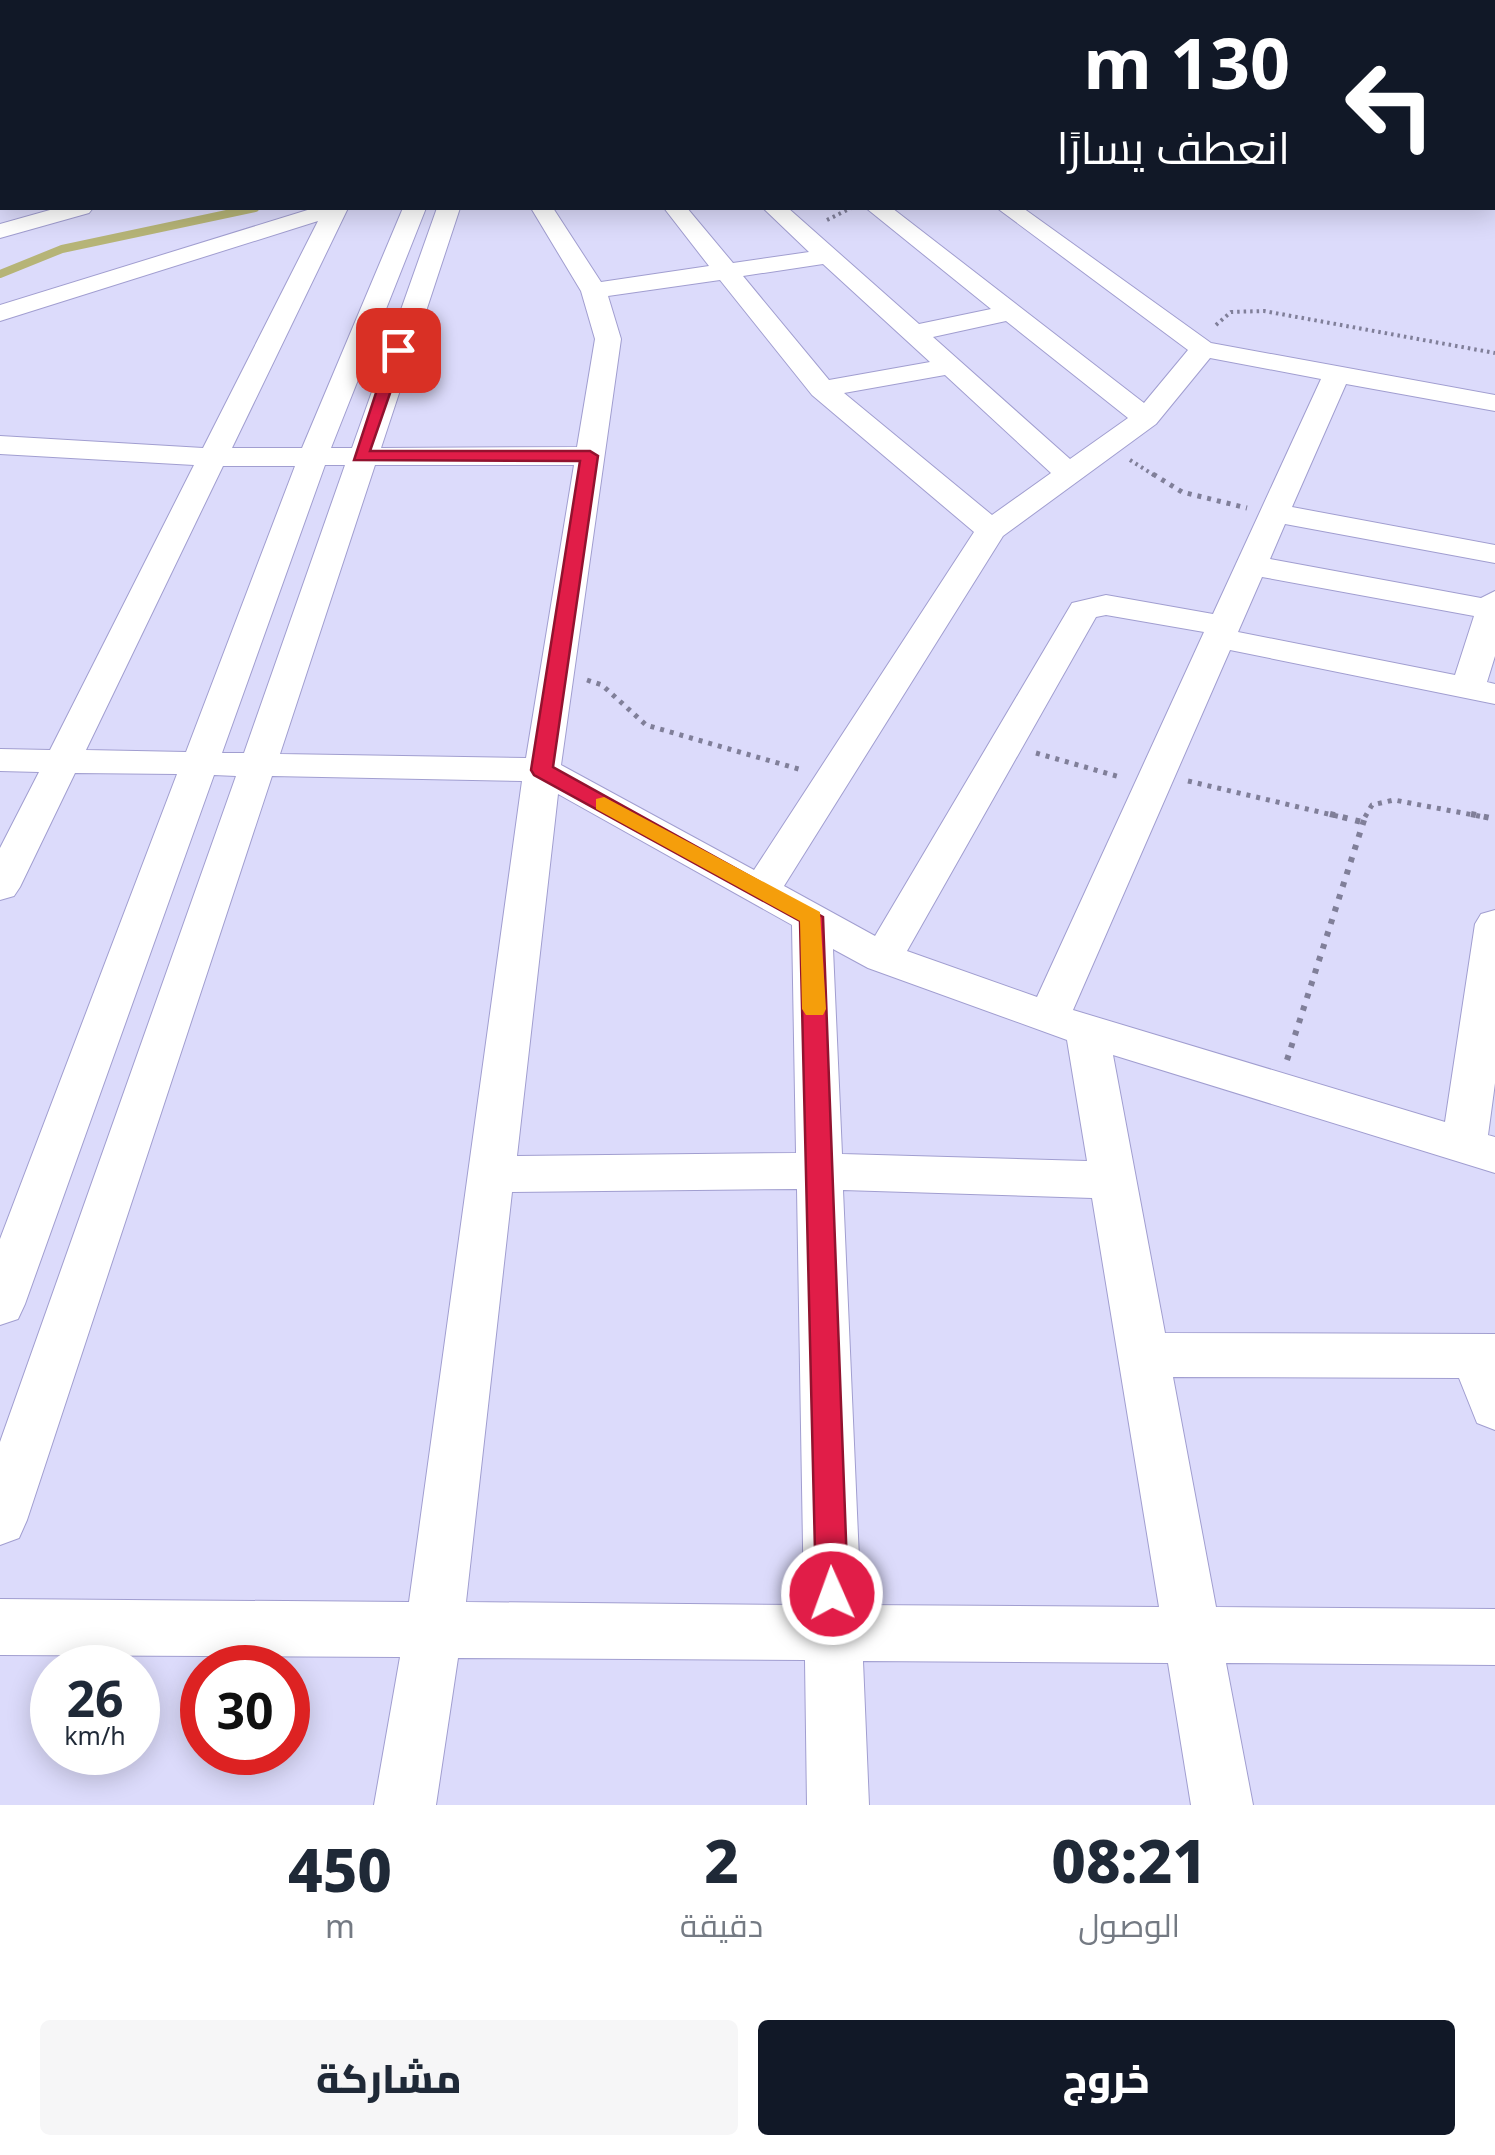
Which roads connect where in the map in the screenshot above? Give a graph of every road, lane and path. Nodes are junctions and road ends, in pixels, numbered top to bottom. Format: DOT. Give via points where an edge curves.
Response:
graph roads {
  1 [pos="74,210"];
  2 [pos="330,210"];
  3 [pos="335,210"];
  4 [pos="413,210"];
  5 [pos="447,210"];
  6 [pos="543,210"];
  7 [pos="677,210"];
  8 [pos="777,210"];
  9 [pos="881,210"];
  10 [pos="1012,210"];
  11 [pos="0,232"];
  12 [pos="828,256"];
  13 [pos="724,271"];
  14 [pos="594,291"];
  15 [pos="1011,312"];
  16 [pos="0,313"];
  17 [pos="914,333"];
  18 [pos="1203,348"];
  19 [pos="1495,353"];
  20 [pos="951,366"];
  21 [pos="1337,374"];
  22 [pos="822,389"];
  23 [pos="1495,402"];
  24 [pos="1146,418"];
  25 [pos="1110,444"];
  26 [pos="0,445"];
  27 [pos="313,456"];
  28 [pos="360,456"];
  29 [pos="590,456"];
  30 [pos="213,457"];
  31 [pos="1070,474"];
  32 [pos="1274,513"];
  33 [pos="990,530"];
  34 [pos="1495,554"];
  35 [pos="1251,566"];
  36 [pos="1494,605"];
  37 [pos="1221,632"];
  38 [pos="556,676"];
  39 [pos="1482,691"];
  40 [pos="1006,745"];
  41 [pos="0,760"];
  42 [pos="62,760"];
  43 [pos="203,763"];
  44 [pos="259,764"];
  45 [pos="542,770"];
  46 [pos="834,780"];
  47 [pos="1155,780"];
  48 [pos="1495,820"];
  49 [pos="1362,822"];
  50 [pos="0,887"];
  51 [pos="761,891"];
  52 [pos="812,917"];
  53 [pos="1495,924"];
  54 [pos="883,958"];
  55 [pos="1068,1025"];
  56 [pos="1277,1090"];
  57 [pos="1479,1151"];
  58 [pos="819,1171"];
  59 [pos="492,1174"];
  60 [pos="1114,1180"];
  61 [pos="0,1304"];
  62 [pos="1144,1355"];
  63 [pos="1486,1356"];
  64 [pos="1495,1407"];
  65 [pos="0,1520"];
  66 [pos="0,1627"];
  67 [pos="434,1630"];
  68 [pos="833,1632"];
  69 [pos="1193,1634"];
  70 [pos="1495,1637"];
  71 [pos="405,1805"];
  72 [pos="838,1805"];
  73 [pos="1222,1805"];
  1 -- 11 [label="street"];
  2 -- 16 [label="street"];
  3 -- 30 [label="street"];
  4 -- 27 [label="street"];
  5 -- 28 [label="street"];
  6 -- 14 [label="street"];
  7 -- 13 [label="street"];
  8 -- 12 [label="street"];
  9 -- 15 [label="street"];
  10 -- 18 [label="street"];
  12 -- 13 [label="street"];
  12 -- 17 [label="street"];
  13 -- 14 [label="street"];
  13 -- 22 [label="street"];
  14 -- 29 [label="street" via="608,338"];
  15 -- 17 [label="street"];
  15 -- 24 [label="street"];
  17 -- 20 [label="street"];
  18 -- 19 [label="path" via="1221,318 1252,310"];
  18 -- 21 [label="street"];
  18 -- 24 [label="street"];
  20 -- 22 [label="street"];
  20 -- 31 [label="street"];
  21 -- 23 [label="street"];
  21 -- 32 [label="street"];
  22 -- 33 [label="street"];
  24 -- 25 [label="street"];
  25 -- 31 [label="street"];
  25 -- 32 [label="path" via="1182,492"];
  26 -- 30 [label="street"];
  27 -- 28 [label="street"];
  27 -- 30 [label="street"];
  27 -- 43 [label="street"];
  28 -- 29 [label="street"];
  28 -- 44 [label="street"];
  29 -- 38 [label="street"];
  30 -- 42 [label="street"];
  31 -- 33 [label="street"];
  32 -- 34 [label="street"];
  32 -- 35 [label="street"];
  33 -- 46 [label="street"];
  35 -- 36 [label="street"];
  35 -- 37 [label="street"];
  36 -- 39 [label="street"];
  37 -- 39 [label="street"];
  37 -- 40 [label="street" via="1106,606 1084,610"];
  37 -- 47 [label="street"];
  38 -- 45 [label="street"];
  38 -- 46 [label="path" via="602,686 646,725"];
  40 -- 47 [label="path"];
  40 -- 54 [label="street"];
  41 -- 42 [label="street"];
  42 -- 43 [label="street"];
  42 -- 50 [label="street"];
  43 -- 44 [label="street"];
  43 -- 61 [label="street"];
  44 -- 45 [label="street"];
  44 -- 65 [label="street"];
  45 -- 51 [label="street"];
  45 -- 59 [label="street"];
  46 -- 51 [label="street"];
  47 -- 49 [label="path"];
  47 -- 55 [label="street"];
  48 -- 49 [label="path" via="1394,800 1372,805"];
  49 -- 56 [label="path"];
  51 -- 52 [label="street"];
  52 -- 54 [label="street"];
  52 -- 58 [label="street"];
  53 -- 57 [label="street"];
  54 -- 55 [label="street"];
  55 -- 56 [label="street"];
  55 -- 60 [label="street"];
  56 -- 57 [label="street"];
  58 -- 59 [label="street"];
  58 -- 60 [label="street"];
  58 -- 68 [label="street"];
  59 -- 67 [label="street"];
  60 -- 62 [label="street"];
  62 -- 63 [label="street"];
  62 -- 69 [label="street"];
  63 -- 64 [label="street"];
  66 -- 67 [label="street"];
  67 -- 68 [label="street"];
  67 -- 71 [label="street"];
  68 -- 69 [label="street"];
  68 -- 72 [label="street"];
  69 -- 70 [label="street"];
  69 -- 73 [label="street"];
}
